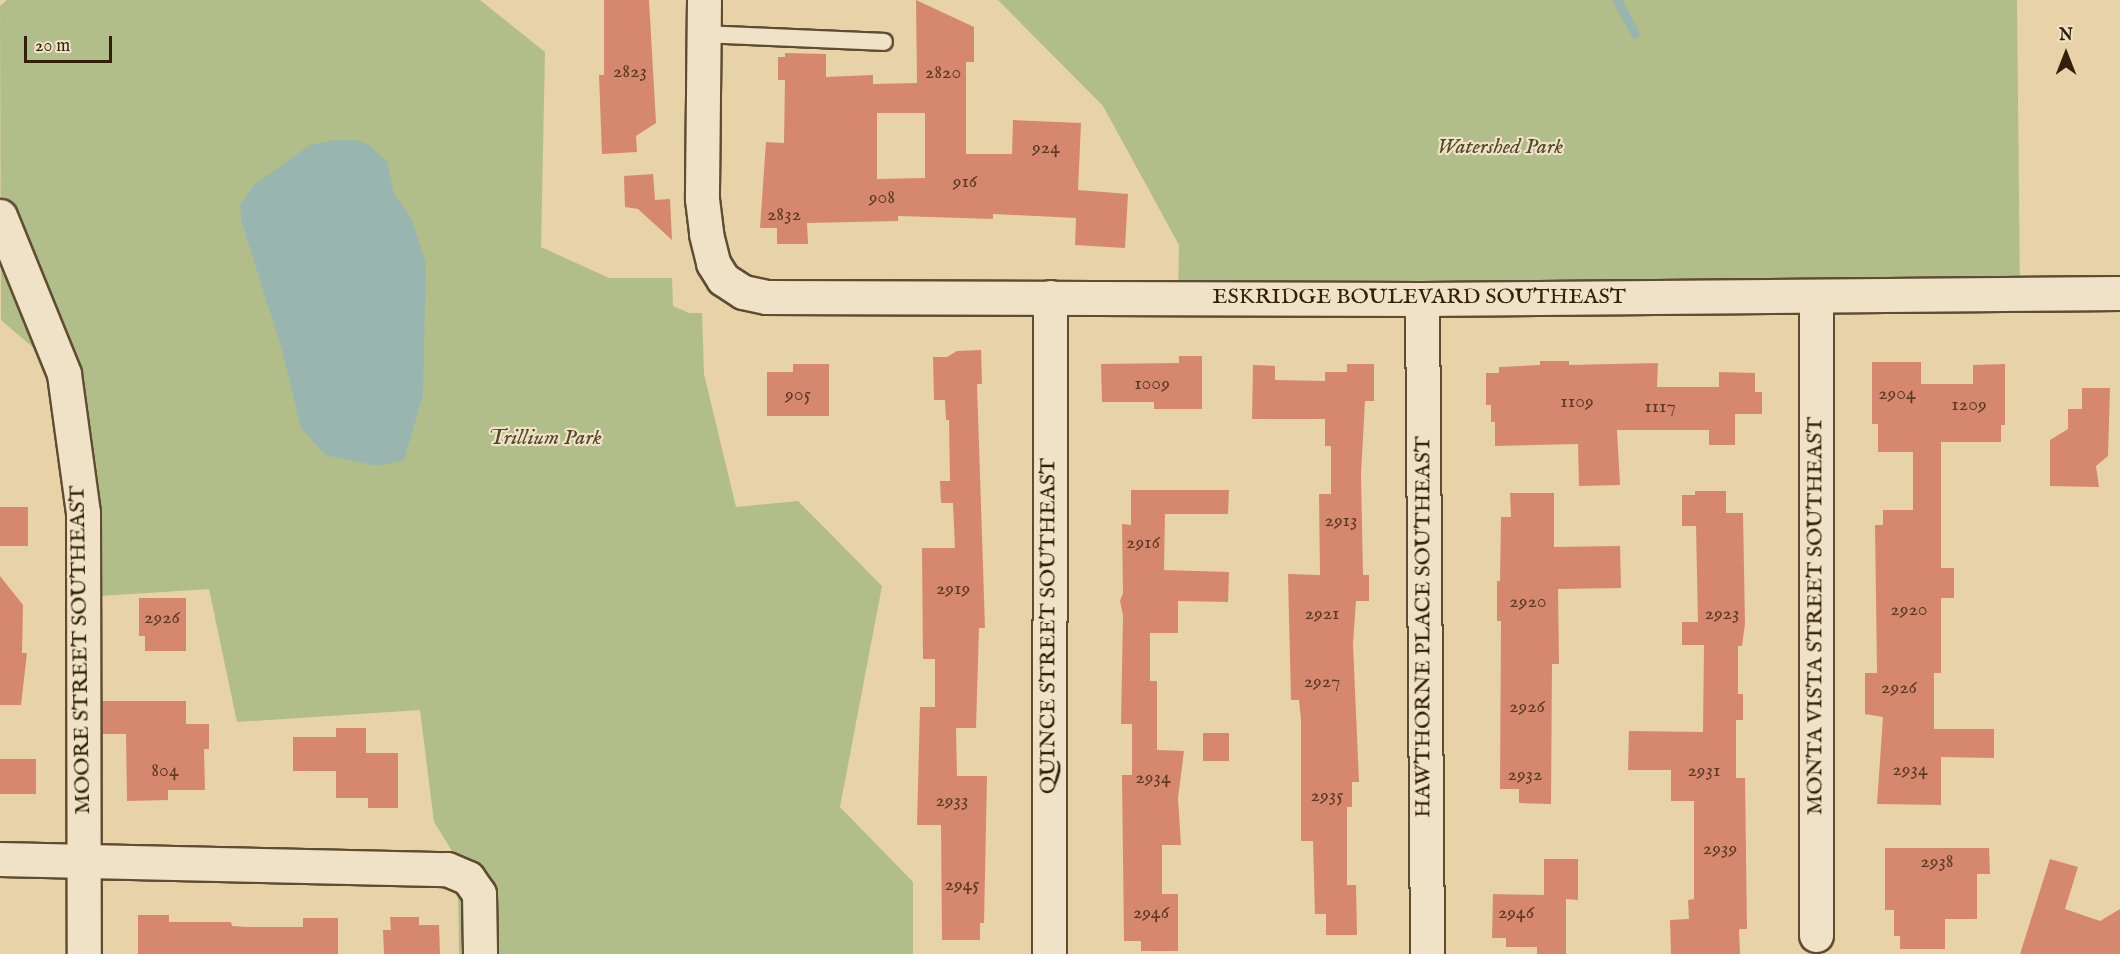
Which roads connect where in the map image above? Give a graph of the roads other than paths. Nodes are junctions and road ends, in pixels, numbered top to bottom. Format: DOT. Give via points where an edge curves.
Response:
graph roads {
  1 [pos="704,0"];
  2 [pos="704,34"];
  3 [pos="884,42"];
  4 [pos="0,216"];
  5 [pos="2120,293"];
  6 [pos="1050,297"];
  7 [pos="1816,297"];
  8 [pos="1422,299"];
  9 [pos="0,858"];
  10 [pos="85,860"];
  11 [pos="1816,935"];
  12 [pos="84,954"];
  13 [pos="480,954"];
  14 [pos="1049,954"];
  15 [pos="1427,954"];
  1 -- 2 [label="street"];
  2 -- 3 [label="lane"];
  2 -- 6 [label="street, ESKRIDGE BOULEVARD SOUTHEAST" via="702,199 713,263 723,279 743,291 794,299"];
  4 -- 10 [label="street, MOORE STREET SOUTHEAST" via="64,374 83,512"];
  5 -- 7 [label="street, ESKRIDGE BOULEVARD SOUTHEAST"];
  6 -- 8 [label="street, ESKRIDGE BOULEVARD SOUTHEAST"];
  6 -- 14 [label="street, QUINCE STREET SOUTHEAST"];
  7 -- 8 [label="street, ESKRIDGE BOULEVARD SOUTHEAST"];
  7 -- 11 [label="street, MONTA VISTA STREET SOUTHEAST"];
  8 -- 15 [label="street, HAWTHORNE PLACE SOUTHEAST"];
  9 -- 10 [label="street"];
  10 -- 12 [label="street, MOORE STREET SOUTHEAST"];
  10 -- 13 [label="street" via="447,869 468,878 479,894"];
}
